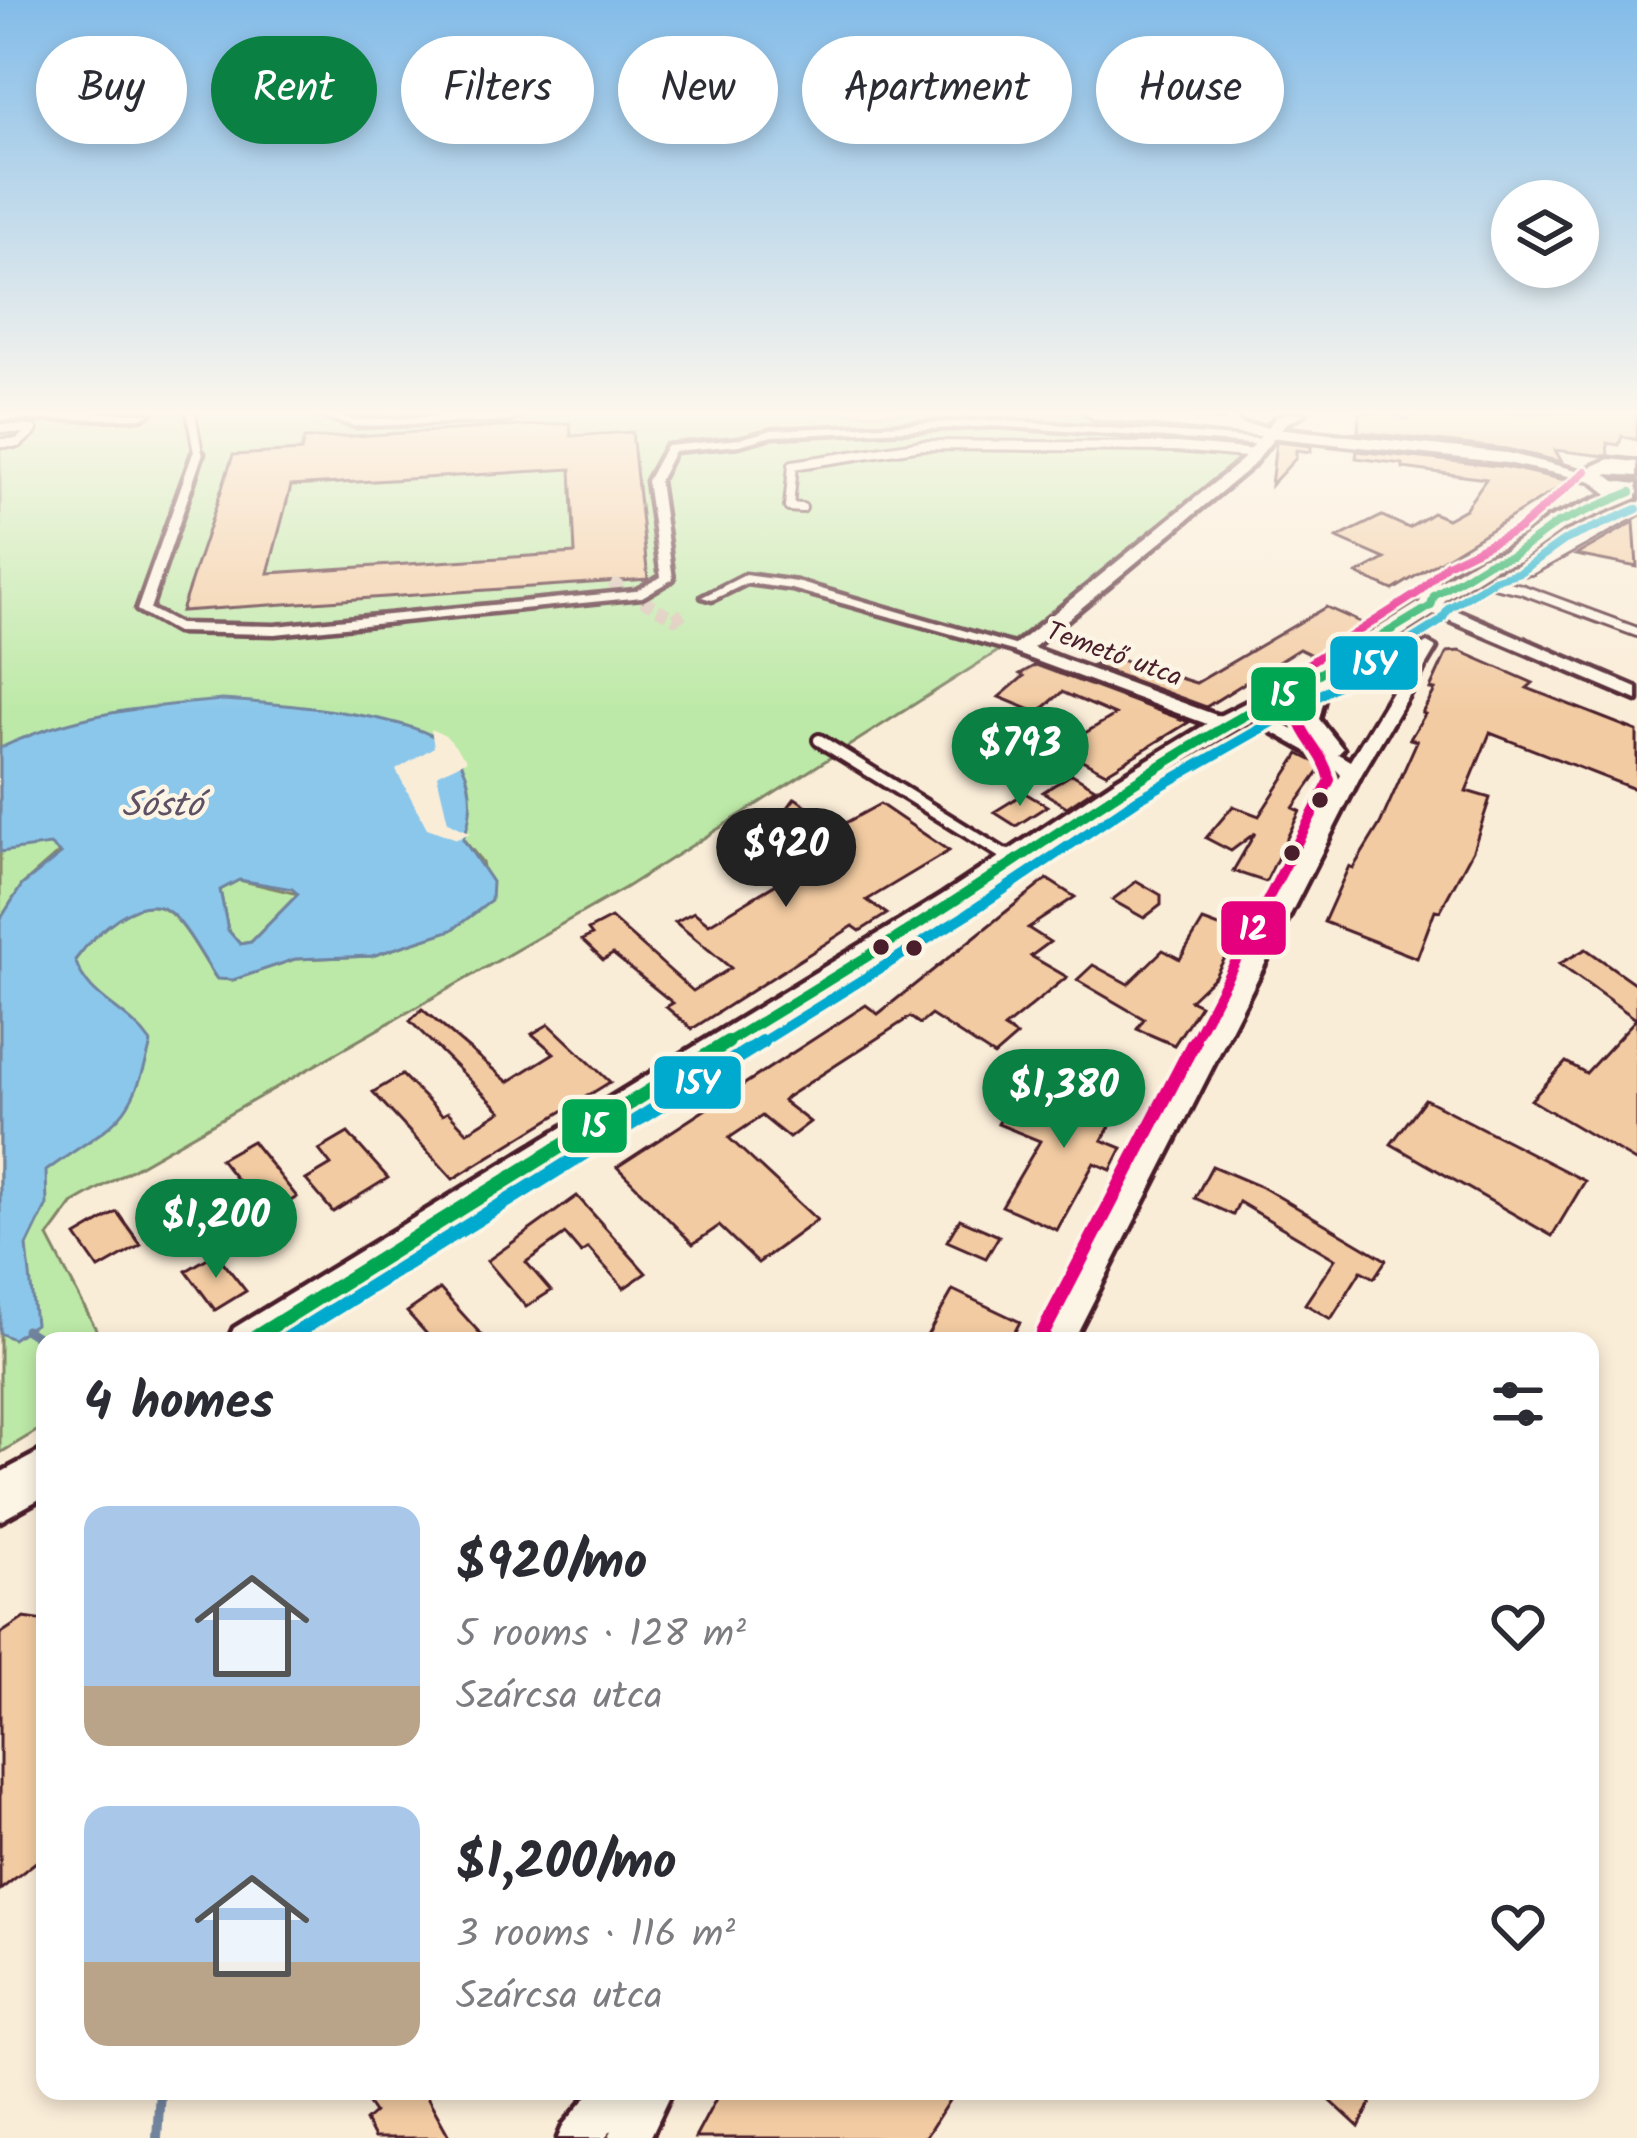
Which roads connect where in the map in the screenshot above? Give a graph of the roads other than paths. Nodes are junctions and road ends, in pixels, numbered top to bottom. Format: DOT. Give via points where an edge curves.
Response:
graph roads {
  1 [pos="176,513"];
  2 [pos="658,513"];
  3 [pos="1181,513"];
  4 [pos="1565,513"];
  5 [pos="1577,513"];
  6 [pos="1599,513"];
  7 [pos="1556,524"];
  8 [pos="1505,575"];
  9 [pos="708,597"];
  10 [pos="1431,606"];
  11 [pos="1637,632"];
  12 [pos="1427,648"];
  13 [pos="1021,650"];
  14 [pos="1321,674"];
  15 [pos="1637,694"];
  16 [pos="1239,717"];
  17 [pos="819,740"];
  18 [pos="1351,775"];
  19 [pos="1019,857"];
  20 [pos="263,1332"];
  21 [pos="1064,1332"];
  22 [pos="36,1476"];
  23 [pos="0,1499"];
  24 [pos="612,2100"];
  25 [pos="648,2100"];
  26 [pos="578,2138"];
  27 [pos="629,2138"];
  1 -- 2 [label="street" via="143,610 176,628 275,630 638,594 667,579"];
  3 -- 13 [label="street, Temető utca"];
  4 -- 7 [label="main road"];
  5 -- 7 [label="main road"];
  6 -- 8 [label="lane" via="1532,569"];
  7 -- 8 [label="main road"];
  8 -- 10 [label="main road"];
  8 -- 11 [label="lane"];
  9 -- 13 [label="street" via="745,579 793,585"];
  10 -- 14 [label="main road"];
  10 -- 15 [label="street"];
  12 -- 18 [label="street"];
  13 -- 16 [label="street, Temető utca" via="1214,720"];
  14 -- 16 [label="main road"];
  14 -- 18 [label="street" via="1310,719"];
  16 -- 18 [label="street, Temető utca" via="1340,762"];
  16 -- 19 [label="main road"];
  17 -- 19 [label="lane"];
  18 -- 21 [label="street"];
  19 -- 20 [label="main road"];
  22 -- 23 [label="main road"];
  24 -- 26 [label="street"];
  25 -- 27 [label="street"];
}
